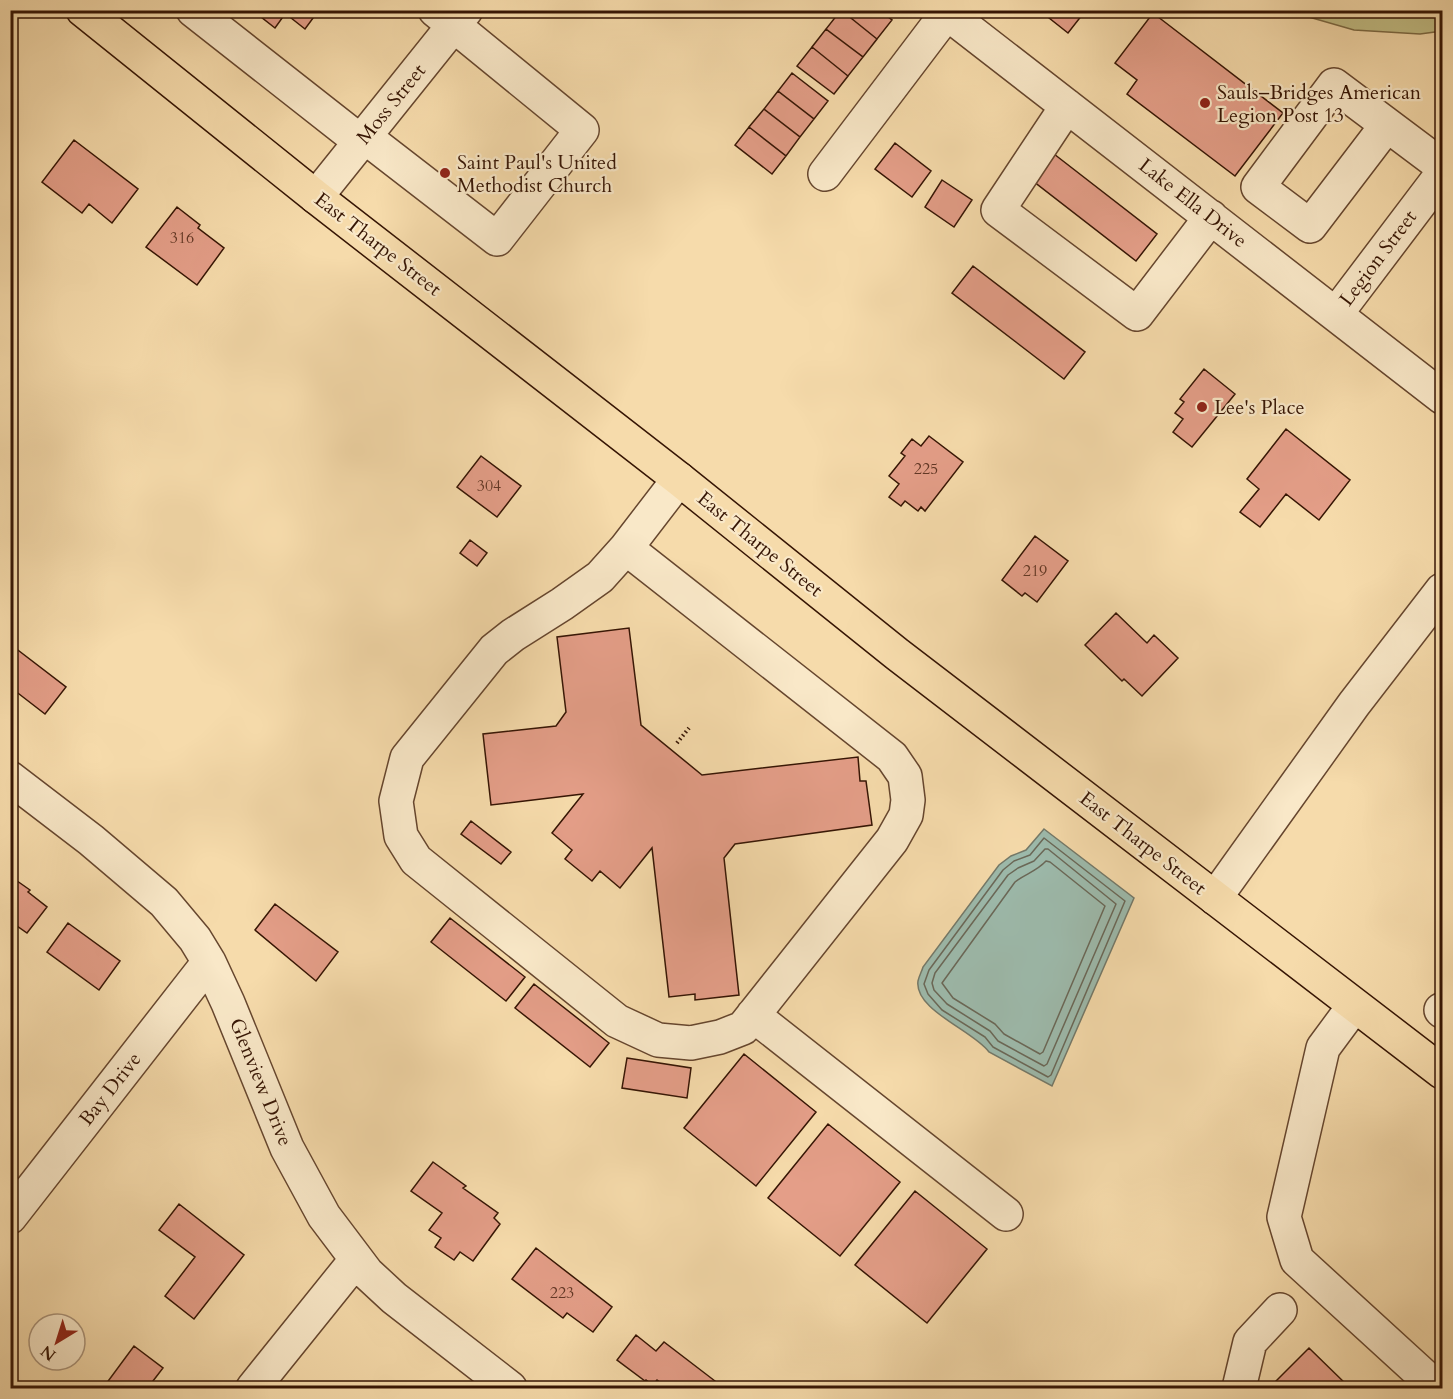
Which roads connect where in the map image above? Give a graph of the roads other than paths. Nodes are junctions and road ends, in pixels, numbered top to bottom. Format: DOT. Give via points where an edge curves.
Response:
graph roads {
  1 [pos="83,10"];
  2 [pos="193,10"];
  3 [pos="951,14"];
  4 [pos="452,16"];
  5 [pos="1067,106"];
  6 [pos="1387,125"];
  7 [pos="363,139"];
  8 [pos="1443,166"];
  9 [pos="825,174"];
  10 [pos="1443,174"];
  11 [pos="316,197"];
  12 [pos="1210,217"];
  13 [pos="1336,314"];
  14 [pos="1443,397"];
  15 [pos="679,479"];
  16 [pos="626,548"];
  17 [pos="1443,590"];
  18 [pos="10,778"];
  19 [pos="1215,898"];
  20 [pos="209,962"];
  21 [pos="1354,1006"];
  22 [pos="753,1015"];
  23 [pos="1442,1072"];
  24 [pos="1006,1214"];
  25 [pos="10,1216"];
  26 [pos="356,1260"];
  27 [pos="1280,1310"];
  28 [pos="253,1389"];
  29 [pos="510,1389"];
  30 [pos="1239,1389"];
  31 [pos="1437,1389"];
  1 -- 11 [label="main road, East Tharpe Street"];
  2 -- 7 [label="street"];
  3 -- 5 [label="street, Lake Ella Drive"];
  3 -- 9 [label="street"];
  4 -- 7 [label="street, Moss Street"];
  4 -- 7 [label="street" via="582,130 497,239"];
  5 -- 12 [label="street, Lake Ella Drive"];
  5 -- 12 [label="street" via="998,210 1137,314"];
  6 -- 8 [label="street"];
  7 -- 11 [label="street, Moss Street"];
  10 -- 13 [label="street, Legion Street"];
  11 -- 15 [label="main road, East Tharpe Street"];
  12 -- 13 [label="street, Lake Ella Drive"];
  13 -- 14 [label="street, Lake Ella Drive"];
  15 -- 16 [label="street"];
  15 -- 19 [label="main road, East Tharpe Street" via="897,654"];
  16 -- 22 [label="street" via="892,757 905,776 906,815 892,840"];
  16 -- 22 [label="street" via="600,577 494,650 407,758 396,801 401,836 416,860 617,1021 658,1040 691,1043 743,1028"];
  17 -- 19 [label="street" via="1354,704"];
  18 -- 20 [label="street, Glenview Drive" via="164,902"];
  19 -- 21 [label="main road, East Tharpe Street"];
  20 -- 25 [label="street, Bay Drive"];
  20 -- 26 [label="street, Glenview Drive" via="287,1148 324,1215"];
  21 -- 23 [label="main road, East Tharpe Street"];
  21 -- 31 [label="street" via="1323,1048 1284,1216 1297,1260"];
  22 -- 24 [label="street"];
  26 -- 28 [label="street"];
  26 -- 29 [label="street, Glenview Drive" via="394,1298"];
  27 -- 30 [label="street" via="1250,1342"];
}
